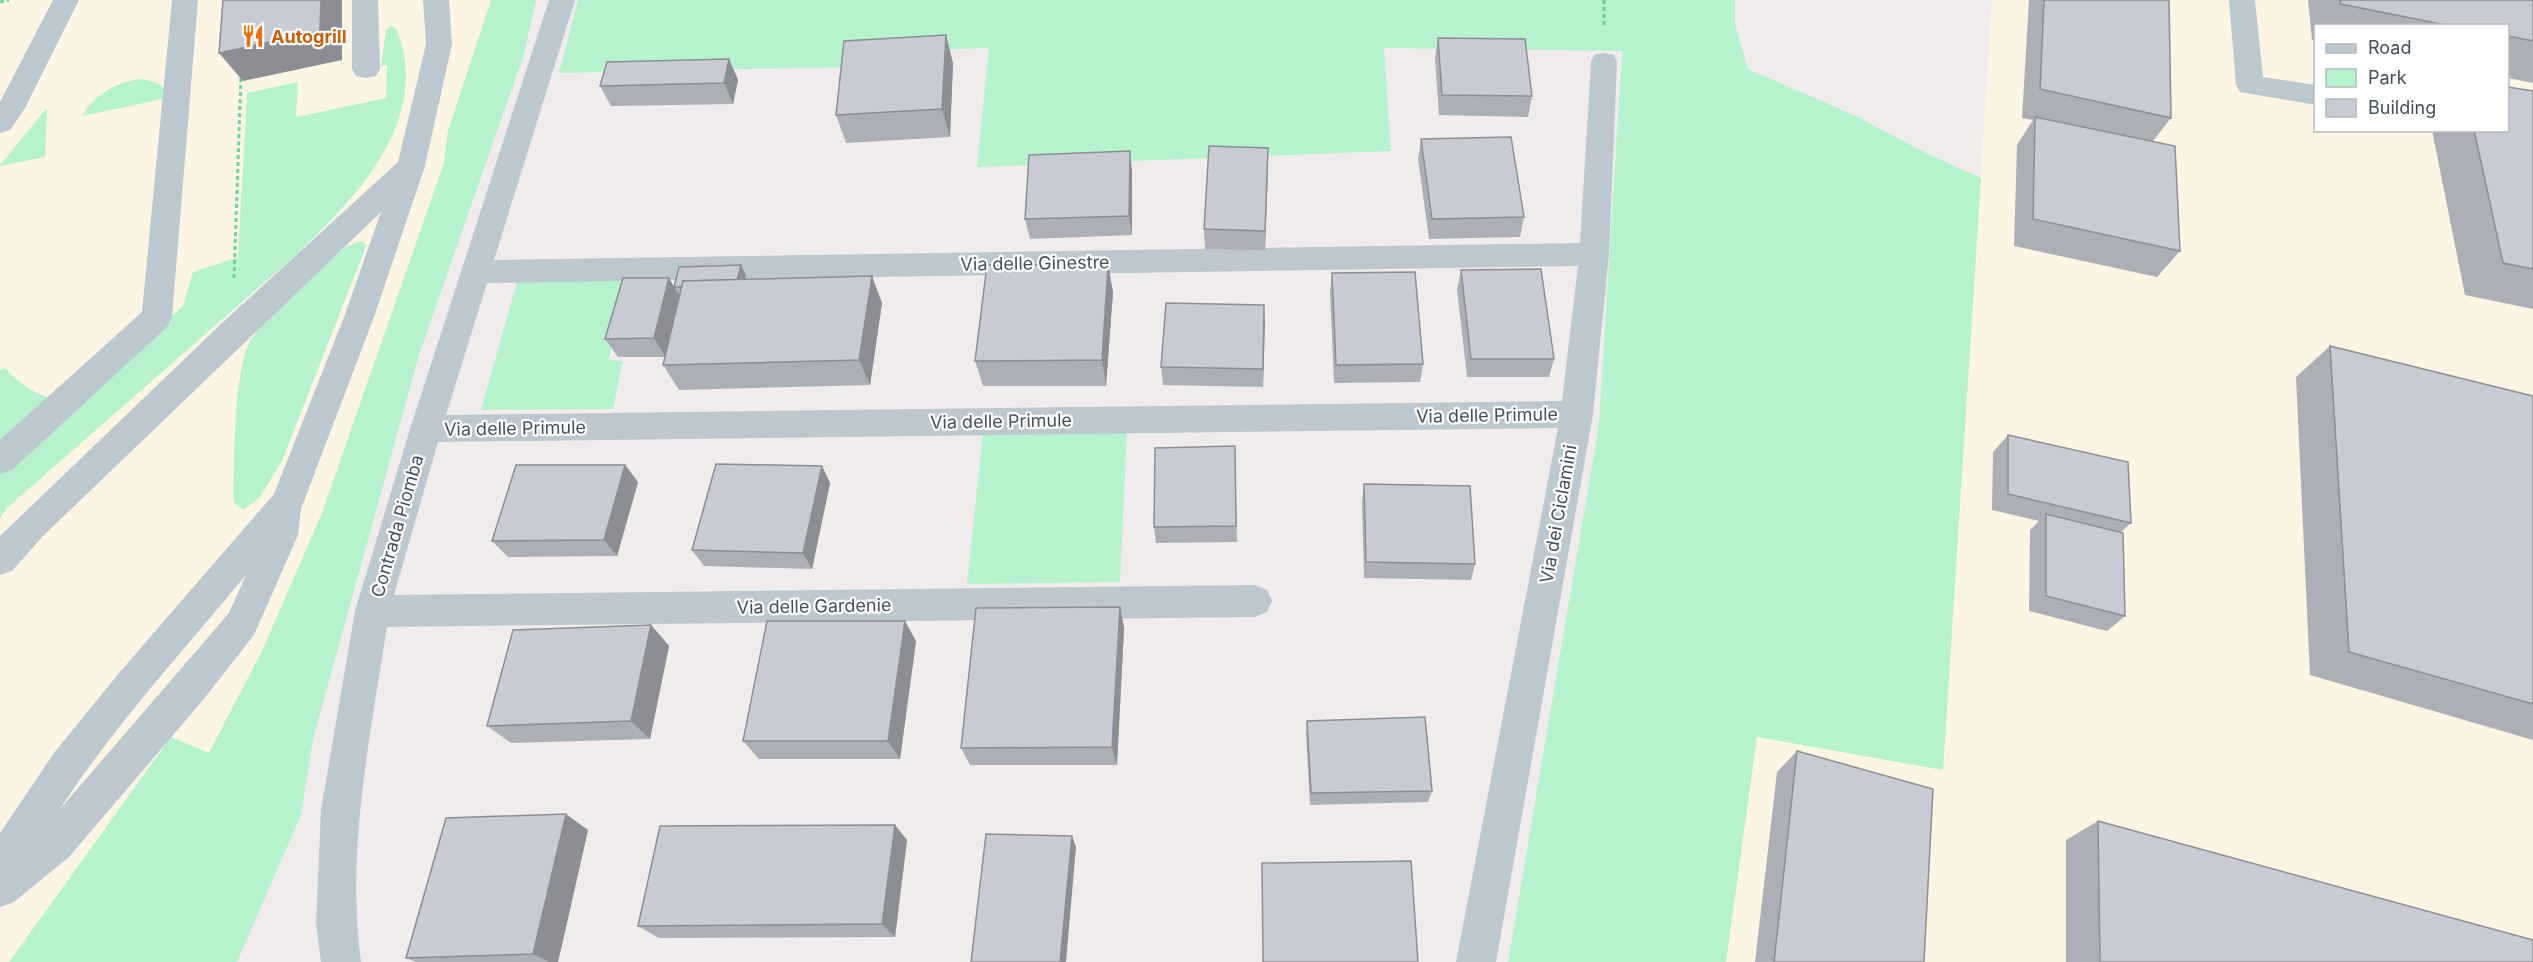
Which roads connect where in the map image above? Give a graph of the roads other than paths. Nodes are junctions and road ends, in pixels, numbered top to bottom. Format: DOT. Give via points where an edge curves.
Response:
graph roads {
  1 [pos="66,0"];
  2 [pos="185,0"];
  3 [pos="365,0"];
  4 [pos="562,0"];
  5 [pos="2242,0"];
  6 [pos="442,8"];
  7 [pos="1604,62"];
  8 [pos="366,69"];
  9 [pos="2314,95"];
  10 [pos="0,123"];
  11 [pos="411,166"];
  12 [pos="1594,254"];
  13 [pos="475,272"];
  14 [pos="1577,414"];
  15 [pos="426,429"];
  16 [pos="0,460"];
  17 [pos="286,502"];
  18 [pos="0,560"];
  19 [pos="1255,601"];
  20 [pos="372,611"];
  21 [pos="0,867"];
  22 [pos="0,888"];
  23 [pos="341,962"];
  24 [pos="1476,962"];
  1 -- 10 [label="street"];
  2 -- 16 [label="street" via="157,317"];
  3 -- 8 [label="street"];
  4 -- 13 [label="street, Contrada Piomba"];
  5 -- 9 [label="street" via="2250,85"];
  6 -- 11 [label="street" via="439,45"];
  7 -- 12 [label="street, Via dei Ciclamini"];
  11 -- 17 [label="street" via="359,317"];
  11 -- 18 [label="street" via="232,333"];
  12 -- 13 [label="street, Via delle Ginestre"];
  12 -- 14 [label="street, Via dei Ciclamini"];
  13 -- 15 [label="street, Contrada Piomba"];
  14 -- 15 [label="street, Via delle Primule"];
  14 -- 24 [label="street, Via dei Ciclamini"];
  15 -- 20 [label="street, Contrada Piomba"];
  17 -- 21 [label="street" via="68,766"];
  17 -- 22 [label="street" via="281,535 242,624 55,843"];
  19 -- 20 [label="street, Via delle Gardenie"];
  20 -- 23 [label="street, Contrada Piomba" via="340,810 336,923"];
}
